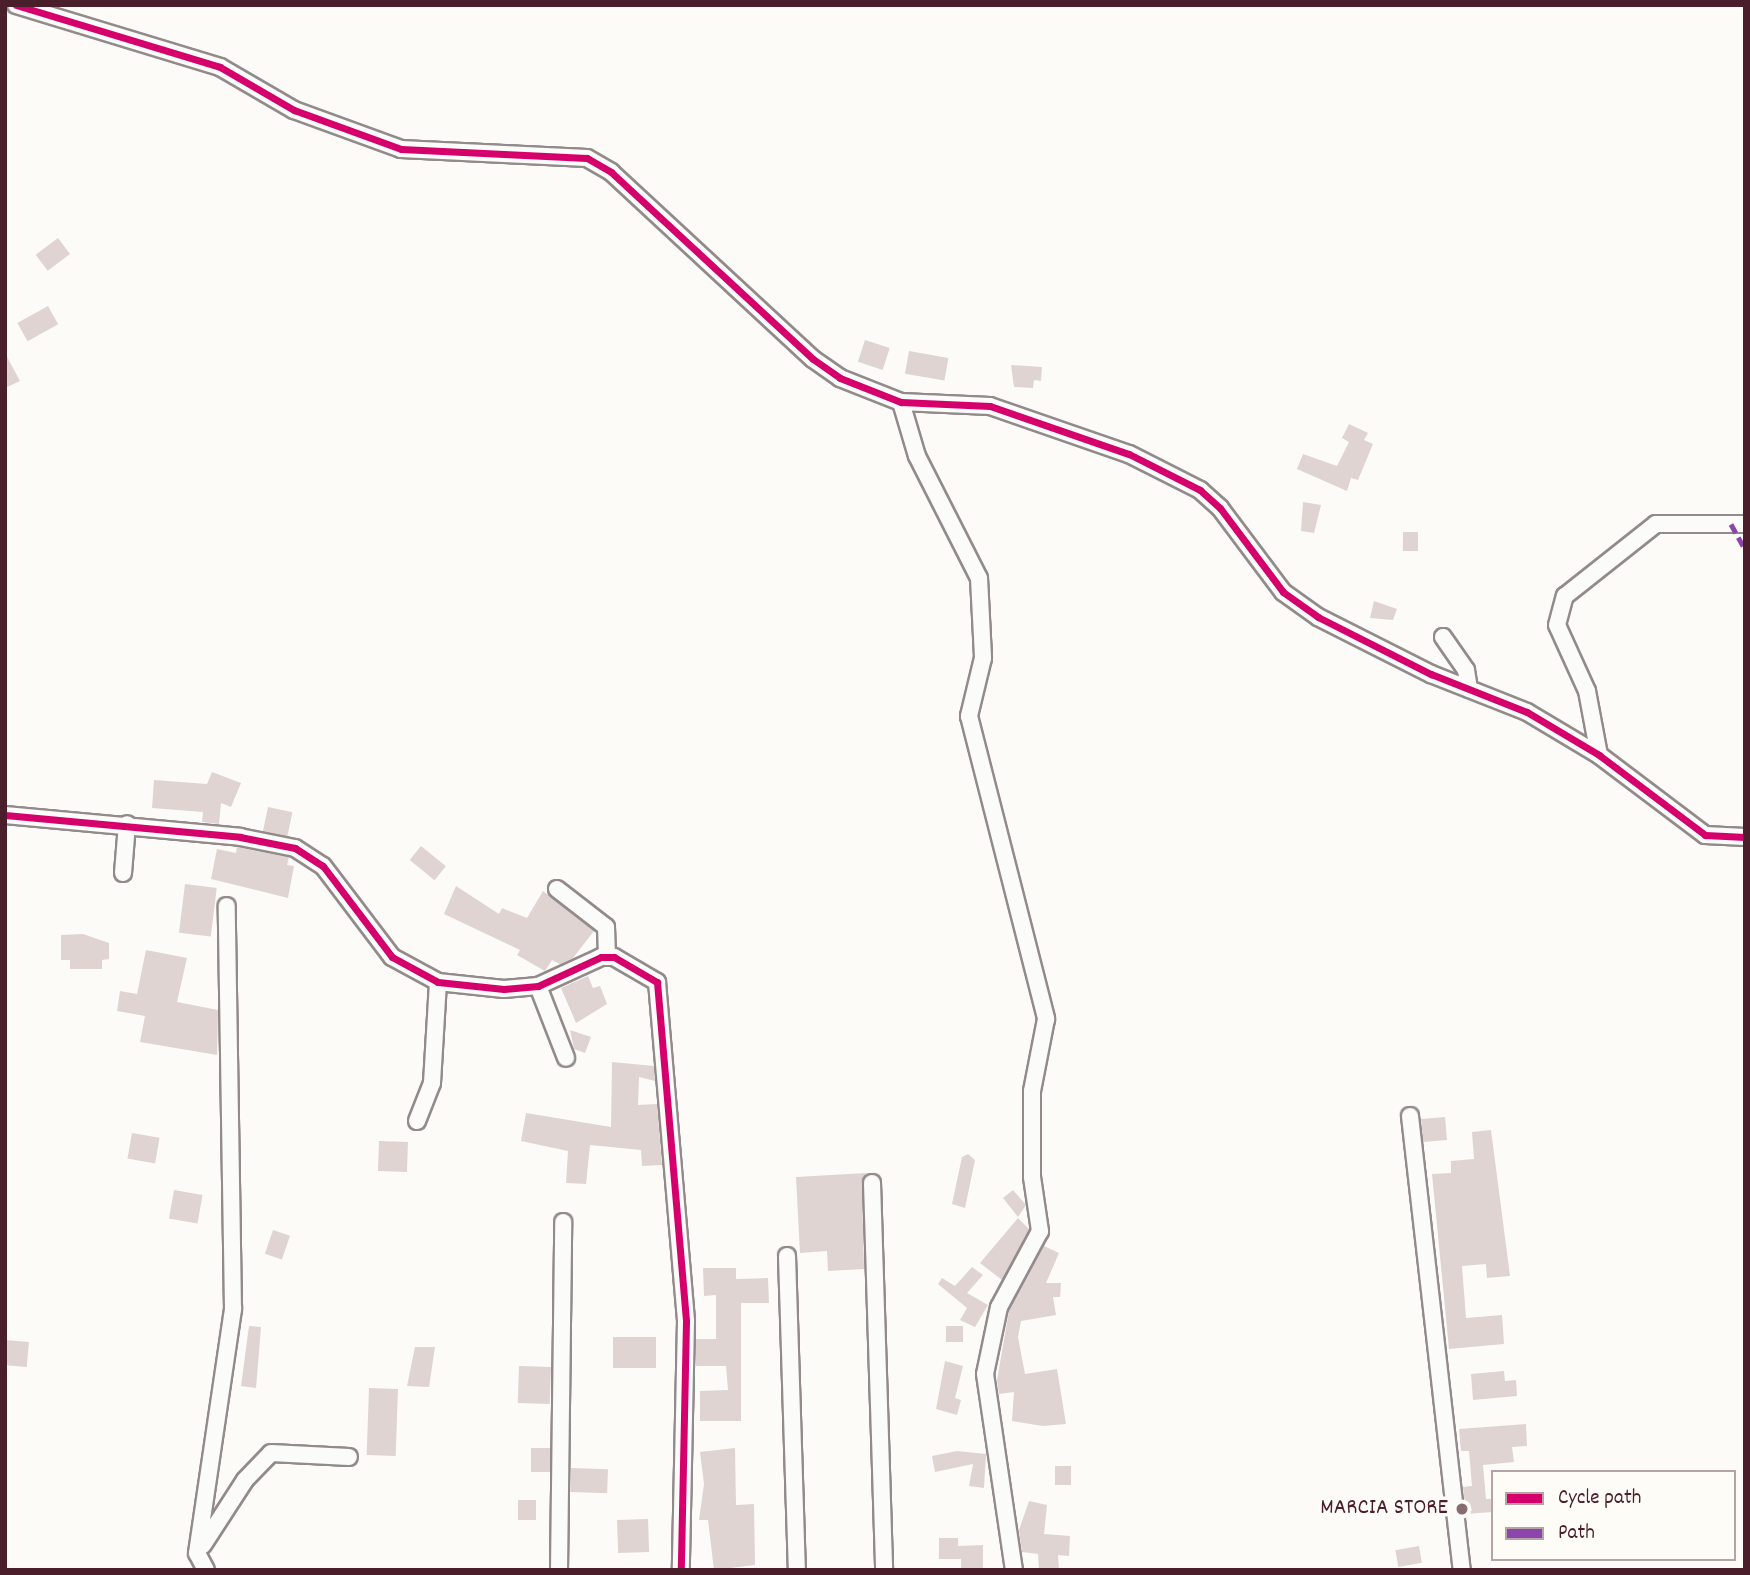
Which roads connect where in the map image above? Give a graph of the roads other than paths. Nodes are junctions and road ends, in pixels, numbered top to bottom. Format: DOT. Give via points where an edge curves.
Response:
graph roads {
  1 [pos="16,5"];
  2 [pos="901,402"];
  3 [pos="1745,524"];
  4 [pos="1443,638"];
  5 [pos="1468,689"];
  6 [pos="1600,755"];
  7 [pos="5,815"];
  8 [pos="127,824"];
  9 [pos="1745,837"];
  10 [pos="123,873"];
  11 [pos="557,889"];
  12 [pos="227,906"];
  13 [pos="607,957"];
  14 [pos="438,982"];
  15 [pos="538,986"];
  16 [pos="566,1058"];
  17 [pos="1410,1116"];
  18 [pos="417,1121"];
  19 [pos="872,1183"];
  20 [pos="563,1222"];
  21 [pos="787,1256"];
  22 [pos="349,1457"];
  23 [pos="197,1553"];
  24 [pos="206,1570"];
  25 [pos="559,1570"];
  26 [pos="681,1570"];
  27 [pos="797,1570"];
  28 [pos="884,1570"];
  29 [pos="1014,1570"];
  30 [pos="1462,1570"];
  1 -- 2 [label="street" via="220,67 294,110 401,149 587,158 611,172 813,359 853,384"];
  2 -- 5 [label="street" via="990,406 1129,454 1200,490 1220,508 1283,592 1366,644"];
  2 -- 29 [label="street" via="917,456 979,578 983,658 969,716 1046,1019 1032,1091 1032,1177 1040,1231 999,1307 985,1374"];
  3 -- 6 [label="street" via="1656,524 1565,596 1557,625 1587,691"];
  4 -- 5 [label="street" via="1466,670"];
  5 -- 6 [label="street" via="1527,712"];
  6 -- 9 [label="street" via="1705,835"];
  7 -- 8 [label="street"];
  8 -- 10 [label="street"];
  8 -- 14 [label="street" via="240,837 312,856 392,957"];
  11 -- 13 [label="street" via="606,927"];
  12 -- 23 [label="street" via="233,1308"];
  13 -- 15 [label="street"];
  13 -- 26 [label="street" via="632,963 657,982 663,1002 667,1141 686,1321"];
  14 -- 15 [label="street" via="504,989"];
  14 -- 18 [label="street" via="432,1083"];
  15 -- 16 [label="street"];
  17 -- 30 [label="street"];
  19 -- 28 [label="street"];
  20 -- 25 [label="street"];
  21 -- 27 [label="street"];
  22 -- 23 [label="street" via="271,1453 245,1480"];
  23 -- 24 [label="street"];
}
